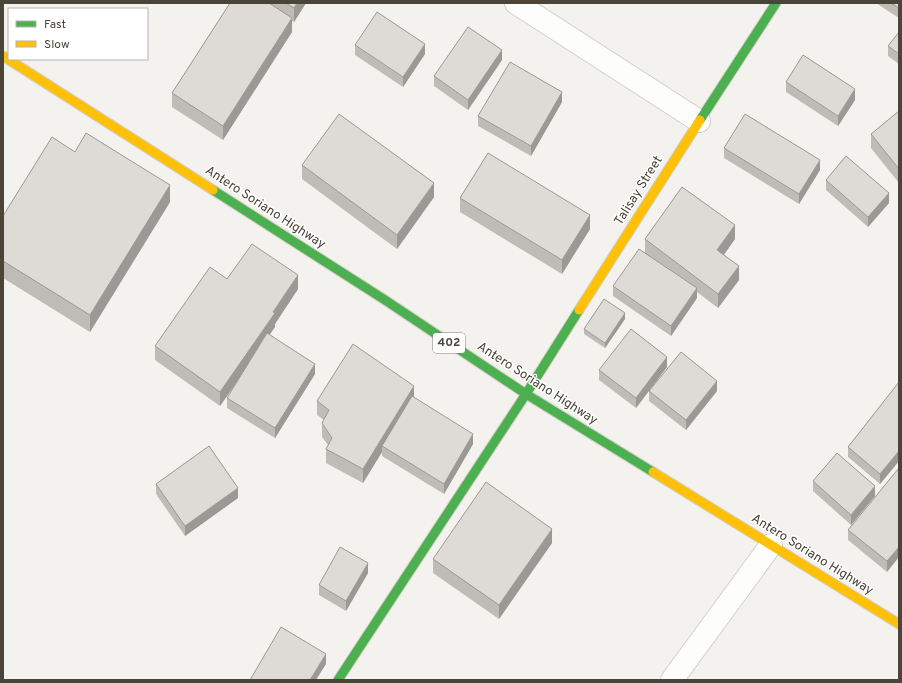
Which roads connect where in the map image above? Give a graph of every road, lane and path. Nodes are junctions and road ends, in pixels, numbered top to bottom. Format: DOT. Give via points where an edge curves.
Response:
graph roads {
  1 [pos="516,3"];
  2 [pos="776,3"];
  3 [pos="9,60"];
  4 [pos="699,121"];
  5 [pos="526,394"];
  6 [pos="771,545"];
  7 [pos="899,624"];
  8 [pos="338,680"];
  9 [pos="672,680"];
  1 -- 4 [label="street"];
  2 -- 4 [label="main road, Talisay Street"];
  3 -- 5 [label="main road, Antero Soriano Highway / 402" via="385,300"];
  4 -- 5 [label="main road, Talisay Street"];
  5 -- 6 [label="main road, Antero Soriano Highway / 402"];
  5 -- 8 [label="main road, Talisay Street"];
  6 -- 7 [label="main road, Antero Soriano Highway / 402"];
  6 -- 9 [label="street"];
}
